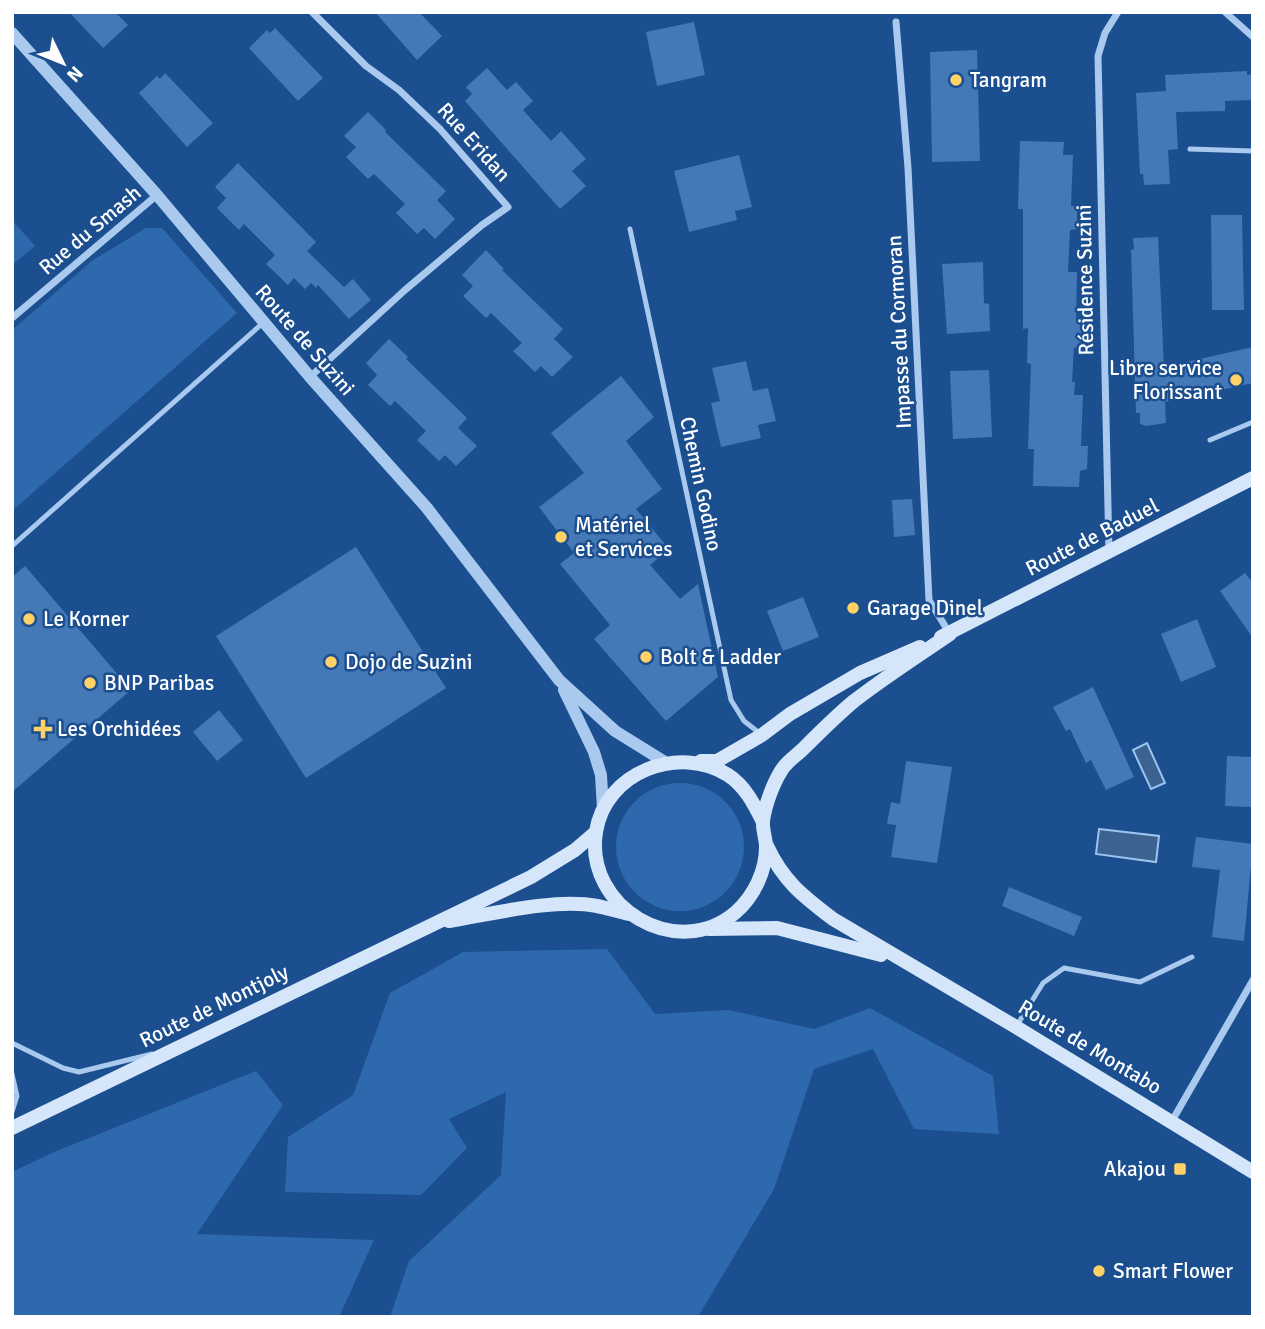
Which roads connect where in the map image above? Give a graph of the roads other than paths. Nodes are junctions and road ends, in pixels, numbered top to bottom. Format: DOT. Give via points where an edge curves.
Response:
graph roads {
  1 [pos="312,12"];
  2 [pos="1118,12"];
  3 [pos="1225,12"];
  4 [pos="896,22"];
  5 [pos="12,33"];
  6 [pos="1253,37"];
  7 [pos="1190,149"];
  8 [pos="1253,151"];
  9 [pos="158,195"];
  10 [pos="630,229"];
  11 [pos="12,318"];
  12 [pos="264,322"];
  13 [pos="310,377"];
  14 [pos="1253,422"];
  15 [pos="1210,440"];
  16 [pos="1253,478"];
  17 [pos="12,546"];
  18 [pos="1109,552"];
  19 [pos="950,634"];
  20 [pos="559,680"];
  21 [pos="762,735"];
  22 [pos="665,762"];
  23 [pos="693,762"];
  24 [pos="603,809"];
  25 [pos="763,821"];
  26 [pos="596,832"];
  27 [pos="766,845"];
  28 [pos="630,915"];
  29 [pos="434,924"];
  30 [pos="704,929"];
  31 [pos="1192,957"];
  32 [pos="902,961"];
  33 [pos="1253,979"];
  34 [pos="1017,1027"];
  35 [pos="12,1043"];
  36 [pos="172,1049"];
  37 [pos="12,1074"];
  38 [pos="12,1112"];
  39 [pos="1172,1121"];
  40 [pos="12,1128"];
  41 [pos="1253,1172"];
  1 -- 13 [label="street, Rue Eridan" via="366,66 433,122 508,207 405,290"];
  2 -- 18 [label="street, Résidence Suzini" via="1098,56"];
  3 -- 6 [label="street"];
  4 -- 19 [label="street, Impasse du Cormoran" via="908,168 929,600"];
  5 -- 9 [label="street, Route de Suzini"];
  7 -- 8 [label="lane"];
  9 -- 11 [label="street, Rue du Smash"];
  9 -- 12 [label="street, Route de Suzini"];
  10 -- 21 [label="lane, Chemin Godino" via="731,700 744,721"];
  12 -- 13 [label="street, Route de Suzini"];
  12 -- 17 [label="lane"];
  13 -- 20 [label="street, Route de Suzini" via="427,508"];
  14 -- 15 [label="lane"];
  16 -- 18 [label="main road, Route de Baduel"];
  18 -- 19 [label="main road, Route de Baduel"];
  19 -- 21 [label="main road, Route de Baduel" via="860,673"];
  19 -- 25 [label="main road, Route de Baduel" via="855,701 792,758 782,769"];
  20 -- 22 [label="street, Route de Suzini" via="605,723"];
  20 -- 24 [label="street, Route de Suzini" via="594,752"];
  21 -- 23 [label="main road, Route de Baduel" via="717,761"];
  22 -- 23 [label="main road"];
  22 -- 24 [label="main road" via="635,774"];
  23 -- 25 [label="main road" via="728,775 749,795"];
  24 -- 26 [label="main road"];
  25 -- 27 [label="main road"];
  26 -- 28 [label="main road" via="596,867 610,893"];
  26 -- 29 [label="main road, Route de Montjoly" via="556,862"];
  27 -- 30 [label="main road" via="764,866 752,893 735,913"];
  27 -- 32 [label="main road, Route de Montabo" via="777,868 809,901"];
  28 -- 29 [label="main road, Route de Montjoly" via="596,905 570,905 528,907"];
  28 -- 30 [label="main road" via="653,928"];
  29 -- 36 [label="main road, Route de Montjoly"];
  30 -- 32 [label="main road, Route de Montabo" via="777,928"];
  31 -- 34 [label="lane" via="1140,982 1064,968 1044,983"];
  32 -- 34 [label="main road, Route de Montabo"];
  33 -- 39 [label="street"];
  34 -- 39 [label="main road, Route de Montabo"];
  35 -- 36 [label="lane" via="79,1072"];
  36 -- 40 [label="main road, Route de Montjoly"];
  37 -- 38 [label="lane" via="17,1096"];
  39 -- 41 [label="main road, Route de Montabo"];
}
